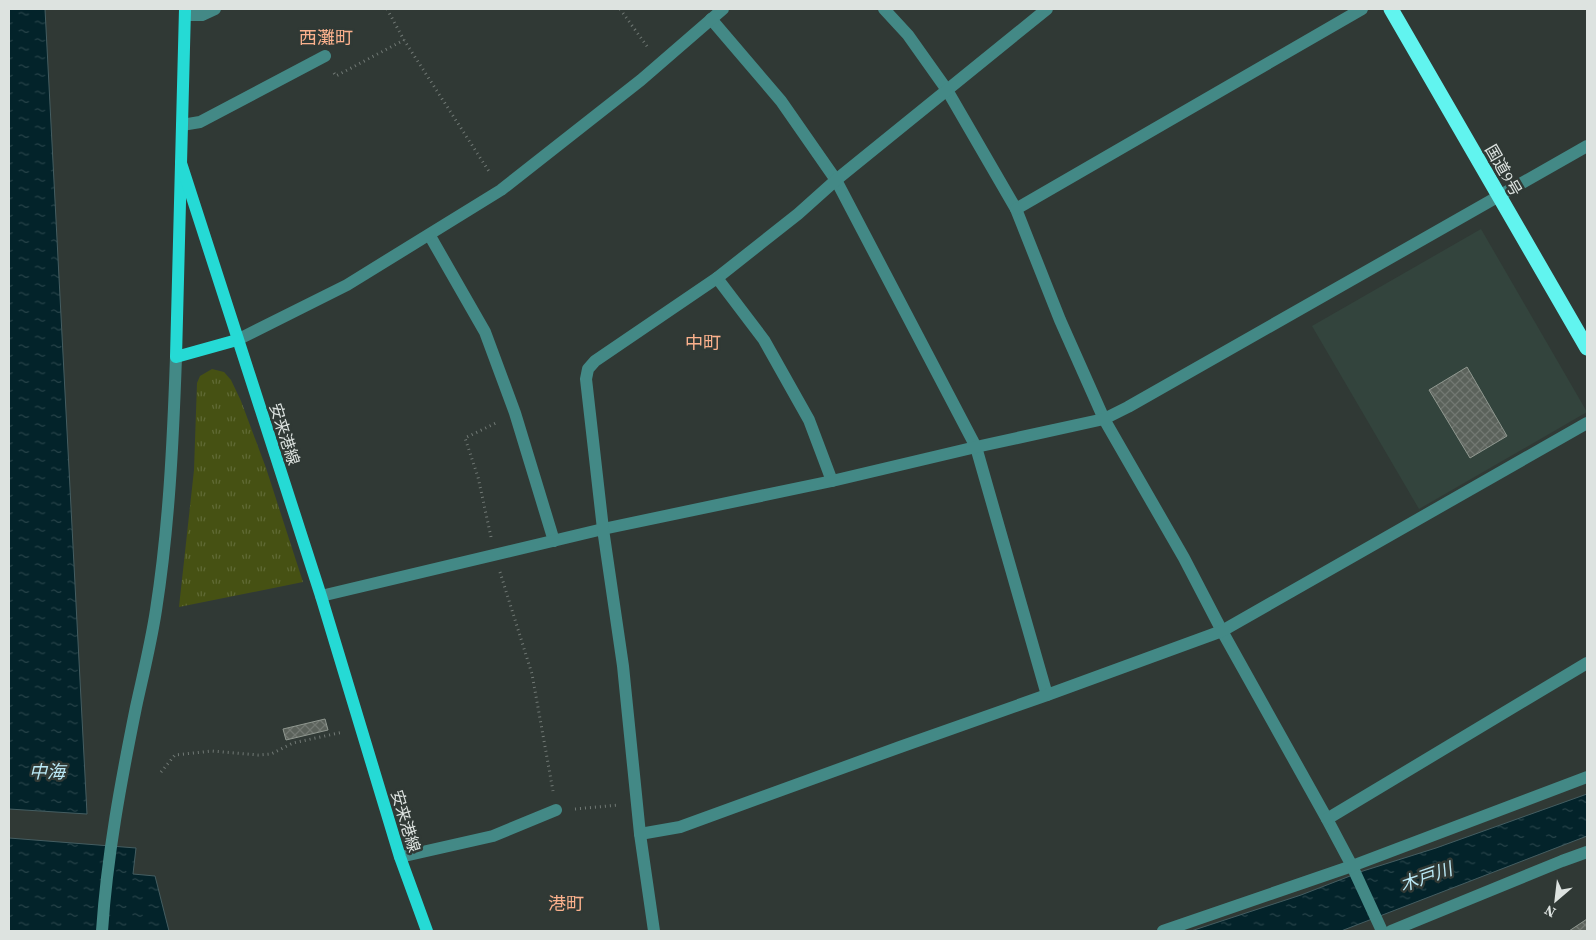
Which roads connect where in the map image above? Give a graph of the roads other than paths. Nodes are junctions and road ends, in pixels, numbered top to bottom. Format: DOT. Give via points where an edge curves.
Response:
graph roads {
  1 [pos="215,9"];
  2 [pos="723,9"];
  3 [pos="884,9"];
  4 [pos="1047,9"];
  5 [pos="1362,9"];
  6 [pos="1391,9"];
  7 [pos="185,12"];
  8 [pos="711,19"];
  9 [pos="325,56"];
  10 [pos="947,90"];
  11 [pos="182,125"];
  12 [pos="1587,146"];
  13 [pos="181,163"];
  14 [pos="836,180"];
  15 [pos="1499,197"];
  16 [pos="1016,209"];
  17 [pos="430,236"];
  18 [pos="717,278"];
  19 [pos="237,340"];
  20 [pos="1587,348"];
  21 [pos="176,357"];
  22 [pos="1104,419"];
  23 [pos="1587,423"];
  24 [pos="976,447"];
  25 [pos="832,481"];
  26 [pos="603,529"];
  27 [pos="554,541"];
  28 [pos="321,596"];
  29 [pos="1222,630"];
  30 [pos="1587,663"];
  31 [pos="1047,695"];
  32 [pos="1587,777"];
  33 [pos="556,810"];
  34 [pos="1327,818"];
  35 [pos="640,834"];
  36 [pos="1587,852"];
  37 [pos="400,857"];
  38 [pos="1354,869"];
  39 [pos="1384,930"];
  40 [pos="102,931"];
  41 [pos="428,931"];
  42 [pos="654,931"];
  43 [pos="1164,931"];
  1 -- 7 [label="street" via="202,15"];
  2 -- 8 [label="street"];
  3 -- 10 [label="street" via="908,35"];
  4 -- 10 [label="street"];
  5 -- 16 [label="street"];
  6 -- 15 [label="highway, 国道9号"];
  7 -- 11 [label="main road"];
  8 -- 14 [label="street" via="781,101"];
  8 -- 17 [label="street" via="501,190"];
  9 -- 11 [label="street" via="200,122"];
  10 -- 14 [label="street"];
  10 -- 16 [label="street"];
  11 -- 13 [label="main road"];
  12 -- 15 [label="street"];
  13 -- 19 [label="main road, 安来港線"];
  13 -- 21 [label="main road"];
  14 -- 18 [label="street"];
  14 -- 24 [label="street"];
  15 -- 20 [label="highway, 国道9号"];
  15 -- 22 [label="street"];
  16 -- 22 [label="street"];
  17 -- 19 [label="street" via="347,285"];
  17 -- 27 [label="street" via="485,332 516,413"];
  18 -- 25 [label="street" via="764,340 809,420"];
  18 -- 26 [label="street" via="595,361 588,369 586,379"];
  19 -- 21 [label="main road"];
  19 -- 28 [label="main road, 安来港線"];
  21 -- 40 [label="street" via="168,510 156,612 112,835"];
  22 -- 24 [label="street"];
  22 -- 29 [label="street"];
  23 -- 29 [label="street"];
  24 -- 25 [label="street"];
  24 -- 31 [label="street"];
  25 -- 26 [label="street"];
  26 -- 27 [label="street"];
  26 -- 35 [label="street" via="623,666"];
  27 -- 28 [label="street"];
  28 -- 37 [label="main road, 安来港線"];
  29 -- 31 [label="street"];
  29 -- 34 [label="street"];
  30 -- 34 [label="street"];
  31 -- 35 [label="street" via="680,827"];
  32 -- 38 [label="street"];
  33 -- 37 [label="street" via="493,836"];
  34 -- 38 [label="street"];
  35 -- 42 [label="street"];
  36 -- 39 [label="street"];
  37 -- 41 [label="main road, 安来港線"];
  38 -- 39 [label="street"];
  38 -- 43 [label="street"];
}
